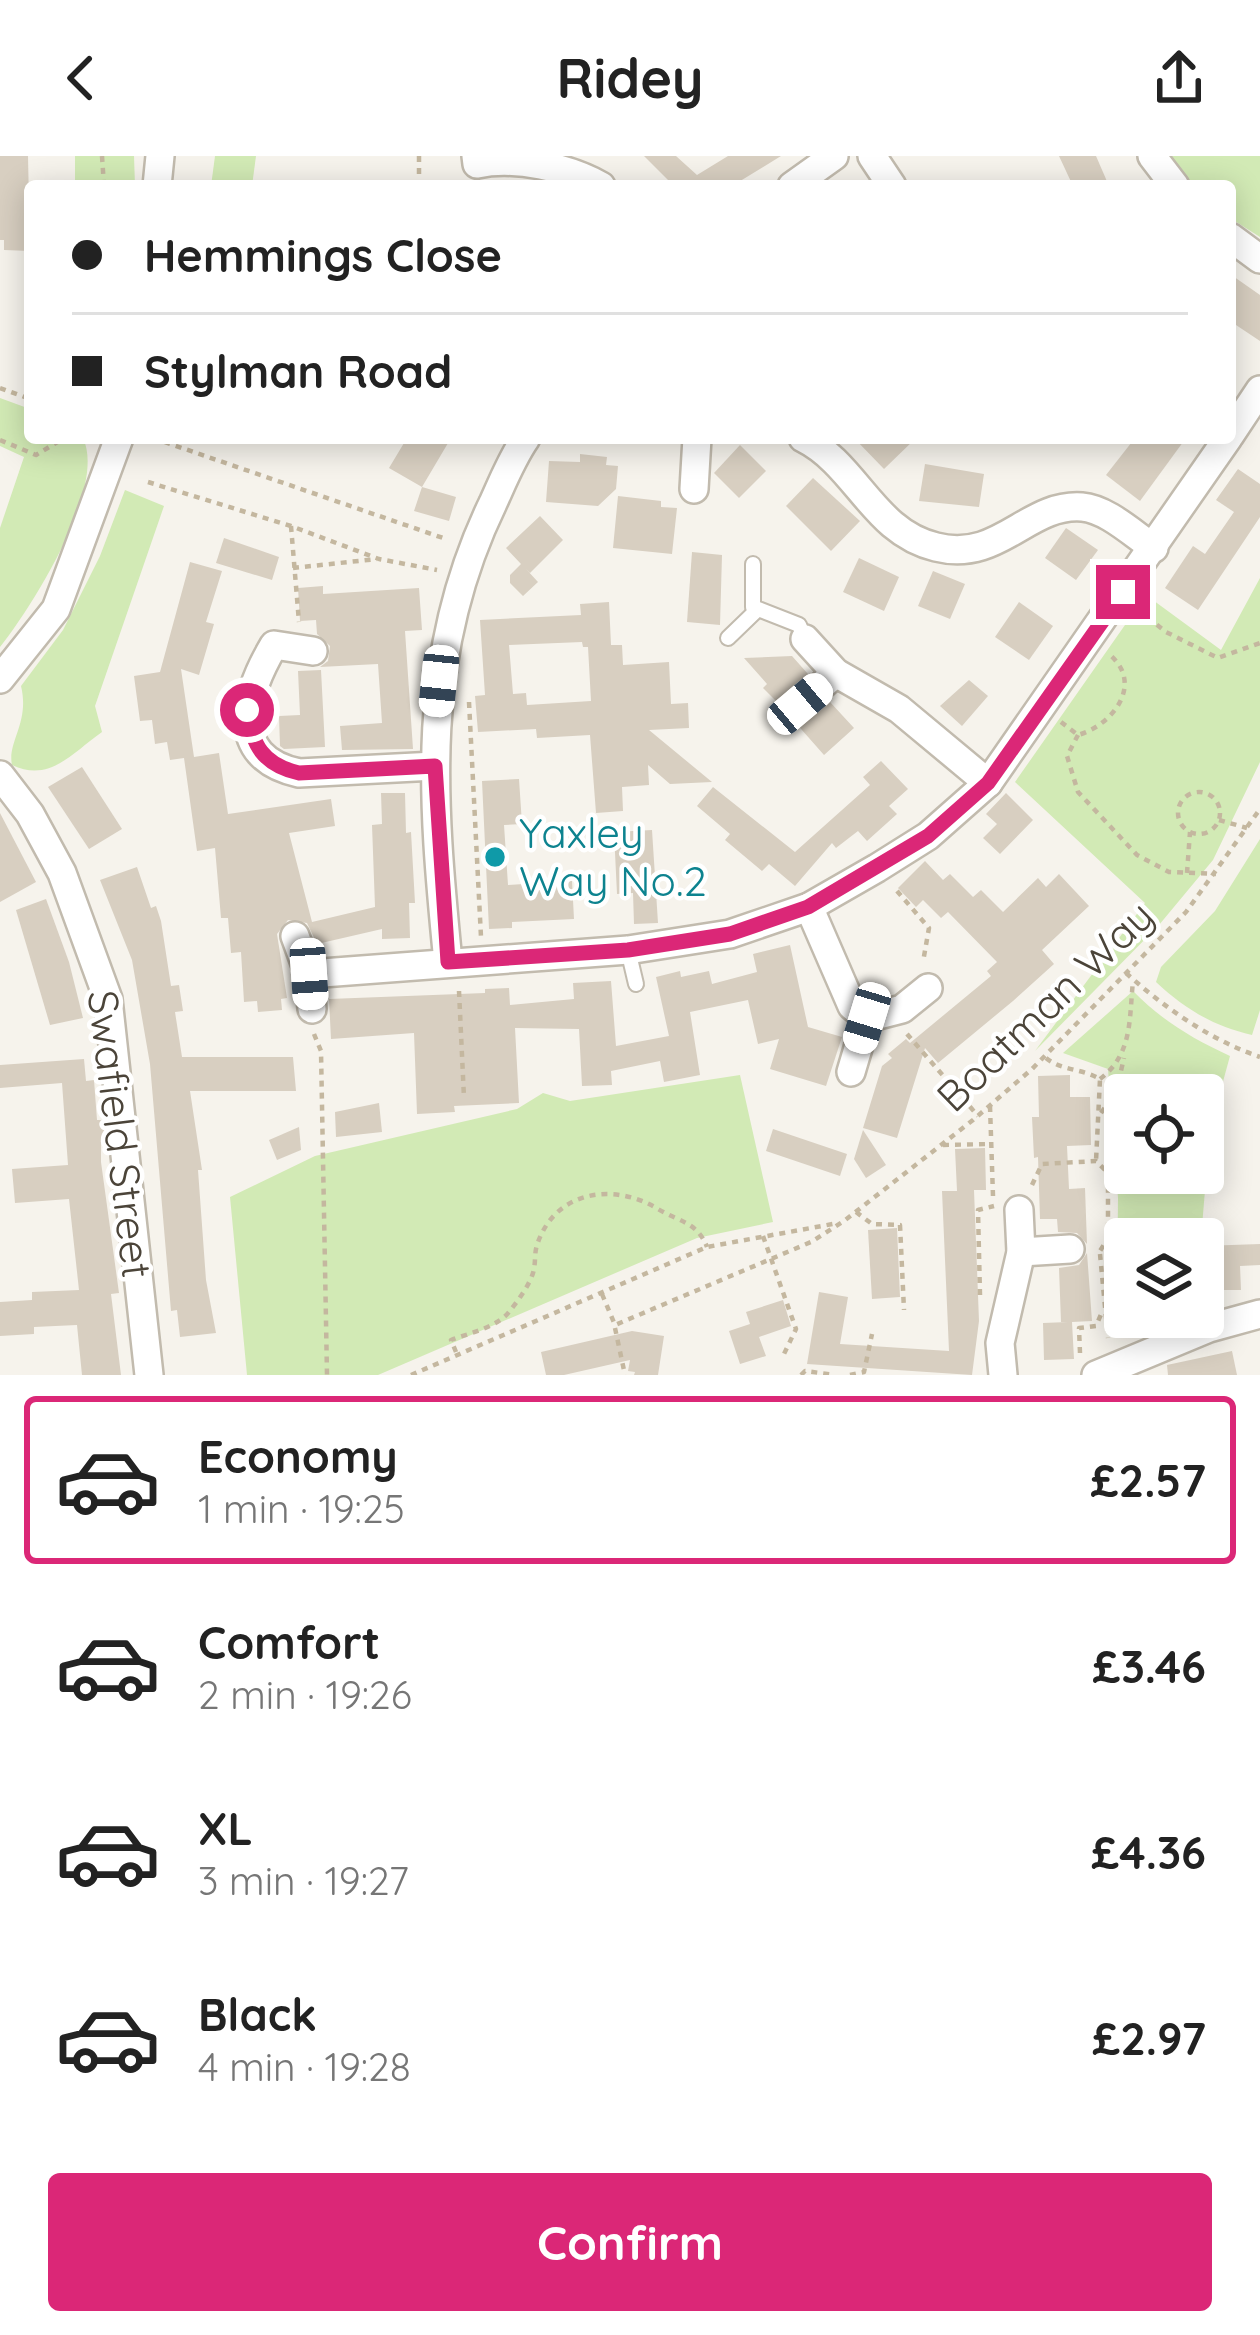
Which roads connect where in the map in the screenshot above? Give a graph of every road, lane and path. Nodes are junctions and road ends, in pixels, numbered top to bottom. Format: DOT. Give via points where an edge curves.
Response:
graph roads {
  1 [pos="834,156"];
  2 [pos="1152,156"];
  3 [pos="475,169"];
  4 [pos="590,180"];
  5 [pos="800,180"];
  6 [pos="1170,180"];
  7 [pos="1260,390"];
  8 [pos="1236,426"];
  9 [pos="0,440"];
  10 [pos="54,444"];
  11 [pos="117,444"];
  12 [pos="169,444"];
  13 [pos="523,444"];
  14 [pos="698,444"];
  15 [pos="812,444"];
  16 [pos="1224,444"];
  17 [pos="148,482"];
  18 [pos="694,489"];
  19 [pos="291,526"];
  20 [pos="1154,548"];
  21 [pos="379,559"];
  22 [pos="469,559"];
  23 [pos="753,564"];
  24 [pos="293,568"];
  25 [pos="1123,592"];
  26 [pos="757,610"];
  27 [pos="728,638"];
  28 [pos="806,639"];
  29 [pos="1091,639"];
  30 [pos="286,643"];
  31 [pos="1260,643"];
  32 [pos="836,673"];
  33 [pos="0,679"];
  34 [pos="468,683"];
  35 [pos="800,704"];
  36 [pos="1042,708"];
  37 [pos="1078,736"];
  38 [pos="435,766"];
  39 [pos="0,775"];
  40 [pos="988,783"];
  41 [pos="1260,808"];
  42 [pos="1219,820"];
  43 [pos="1247,828"];
  44 [pos="1190,832"];
  45 [pos="877,868"];
  46 [pos="1187,873"];
  47 [pos="1216,874"];
  48 [pos="808,907"];
  49 [pos="295,937"];
  50 [pos="628,950"];
  51 [pos="462,961"];
  52 [pos="1126,973"];
  53 [pos="309,974"];
  54 [pos="1133,980"];
  55 [pos="635,984"];
  56 [pos="928,988"];
  57 [pos="879,1016"];
  58 [pos="312,1018"];
  59 [pos="1125,1053"];
  60 [pos="1045,1057"];
  61 [pos="1260,1057"];
  62 [pos="851,1072"];
  63 [pos="1100,1079"];
  64 [pos="464,1098"];
  65 [pos="990,1106"];
  66 [pos="1100,1113"];
  67 [pos="978,1116"];
  68 [pos="991,1144"];
  69 [pos="940,1145"];
  70 [pos="1096,1161"];
  71 [pos="1019,1210"];
  72 [pos="856,1212"];
  73 [pos="1108,1218"];
  74 [pos="844,1221"];
  75 [pos="764,1236"];
  76 [pos="1104,1244"];
  77 [pos="707,1247"];
  78 [pos="1070,1250"];
  79 [pos="1021,1252"];
  80 [pos="772,1260"];
  81 [pos="602,1294"];
  82 [pos="980,1297"];
  83 [pos="1104,1299"];
  84 [pos="904,1310"];
  85 [pos="1104,1311"];
  86 [pos="1260,1314"];
  87 [pos="1104,1317"];
  88 [pos="614,1325"];
  89 [pos="872,1334"];
  90 [pos="456,1353"];
  91 [pos="783,1356"];
  92 [pos="1095,1368"];
  93 [pos="148,1375"];
  94 [pos="327,1375"];
  95 [pos="410,1375"];
  96 [pos="625,1375"];
  97 [pos="801,1375"];
  98 [pos="835,1375"];
  99 [pos="850,1375"];
  100 [pos="1003,1375"];
  1 -- 5 [label="street"];
  2 -- 6 [label="street"];
  3 -- 4 [label="street" via="494,159"];
  7 -- 8 [label="street"];
  9 -- 10 [label="path" via="36,455"];
  11 -- 33 [label="street" via="56,609"];
  12 -- 22 [label="path"];
  13 -- 22 [label="street"];
  14 -- 18 [label="street"];
  15 -- 20 [label="street" via="838,462 875,511 931,547 963,553 1044,514 1084,507"];
  16 -- 20 [label="street"];
  17 -- 19 [label="path"];
  19 -- 21 [label="path"];
  19 -- 24 [label="path"];
  20 -- 25 [label="street"];
  21 -- 22 [label="path" via="440,571"];
  21 -- 24 [label="path"];
  22 -- 38 [label="street" via="444,644"];
  23 -- 26 [label="lane"];
  24 -- 30 [label="path" via="302,640"];
  25 -- 29 [label="street"];
  25 -- 31 [label="path" via="1166,632 1218,658"];
  26 -- 27 [label="lane"];
  26 -- 28 [label="lane" via="799,626"];
  28 -- 32 [label="street"];
  29 -- 36 [label="street"];
  29 -- 37 [label="path" via="1122,665 1127,682 1117,710"];
  30 -- 38 [label="street" via="252,682 247,710 262,755 299,773"];
  32 -- 35 [label="street"];
  32 -- 40 [label="street" via="899,709"];
  34 -- 51 [label="path"];
  36 -- 37 [label="path"];
  36 -- 40 [label="street"];
  37 -- 46 [label="path" via="1067,757 1078,792 1137,855"];
  38 -- 51 [label="street"];
  39 -- 93 [label="street, Swafield Street" via="62,873 108,999"];
  40 -- 45 [label="street"];
  41 -- 43 [label="path, Boatman Way"];
  42 -- 43 [label="path"];
  42 -- 44 [label="path" via="1207,832"];
  42 -- 44 [label="path" via="1215,799 1194,792 1178,806"];
  43 -- 47 [label="path, Boatman Way"];
  44 -- 46 [label="path"];
  45 -- 48 [label="street"];
  45 -- 56 [label="path" via="929,928 921,974"];
  46 -- 47 [label="path"];
  47 -- 52 [label="path, Boatman Way"];
  48 -- 50 [label="street" via="730,934"];
  48 -- 57 [label="street" via="852,1006"];
  49 -- 53 [label="street"];
  50 -- 51 [label="street"];
  50 -- 55 [label="lane"];
  51 -- 53 [label="street"];
  51 -- 64 [label="path"];
  52 -- 54 [label="path"];
  52 -- 60 [label="path, Boatman Way"];
  53 -- 58 [label="street"];
  54 -- 59 [label="path"];
  54 -- 61 [label="path" via="1225,1044"];
  56 -- 57 [label="street"];
  57 -- 62 [label="street"];
  57 -- 67 [label="path"];
  58 -- 94 [label="path" via="321,1051"];
  59 -- 63 [label="path"];
  59 -- 66 [label="path" via="1116,1092"];
  60 -- 63 [label="path"];
  60 -- 65 [label="path, Boatman Way"];
  63 -- 66 [label="path"];
  65 -- 67 [label="path, Boatman Way"];
  65 -- 68 [label="path"];
  66 -- 70 [label="path"];
  67 -- 69 [label="path, Boatman Way"];
  68 -- 69 [label="path"];
  68 -- 82 [label="path" via="994,1206 978,1210"];
  69 -- 72 [label="path, Boatman Way"];
  70 -- 71 [label="path" via="1042,1164"];
  70 -- 73 [label="path" via="1108,1173"];
  71 -- 79 [label="street"];
  72 -- 74 [label="path, Boatman Way"];
  72 -- 84 [label="path" via="872,1224 900,1225"];
  74 -- 75 [label="path, Boatman Way"];
  74 -- 80 [label="path, Boatman Way"];
  75 -- 77 [label="path, Boatman Way"];
  75 -- 80 [label="path"];
  76 -- 83 [label="path"];
  77 -- 81 [label="path, Boatman Way"];
  77 -- 90 [label="path" via="692,1224 642,1199 589,1195 547,1224 533,1274 509,1312 451,1340"];
  78 -- 79 [label="street"];
  79 -- 100 [label="street" via="1000,1343"];
  80 -- 88 [label="path, Boatman Way"];
  80 -- 91 [label="path" via="796,1329"];
  81 -- 88 [label="path"];
  81 -- 90 [label="path, Boatman Way"];
  85 -- 92 [label="path" via="1096,1326 1079,1328"];
  86 -- 92 [label="street"];
  87 -- 92 [label="path"];
  88 -- 96 [label="path"];
  89 -- 99 [label="path" via="864,1372"];
  90 -- 95 [label="path, Boatman Way"];
  97 -- 98 [label="path"];
}
